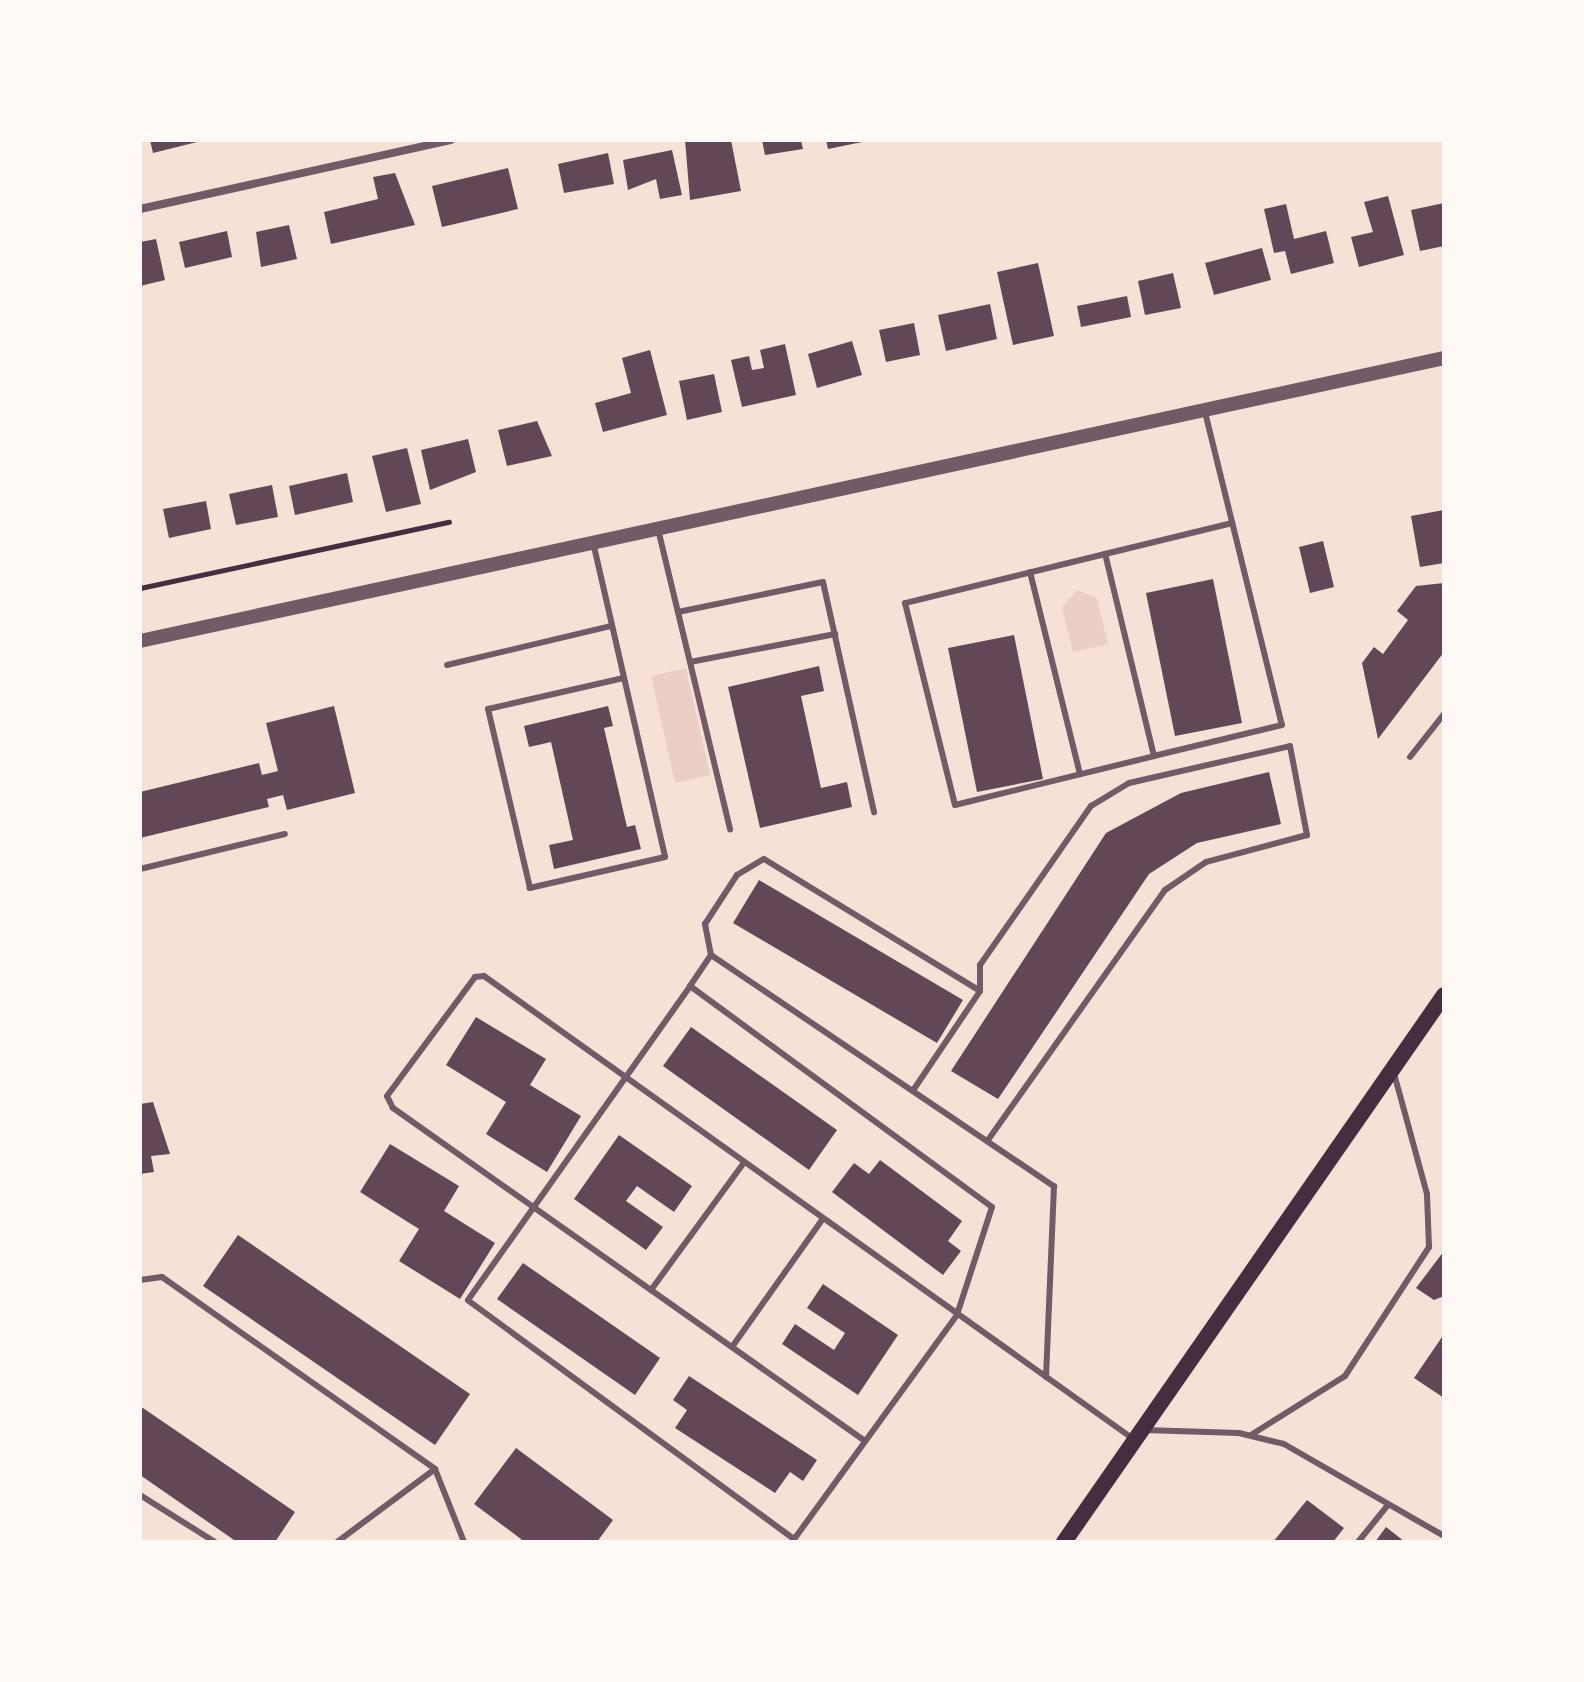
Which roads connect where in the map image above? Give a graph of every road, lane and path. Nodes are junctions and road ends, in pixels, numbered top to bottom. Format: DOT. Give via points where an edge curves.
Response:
graph roads {
  1 [pos="450,140"];
  2 [pos="140,209"];
  3 [pos="1444,358"];
  4 [pos="1204,409"];
  5 [pos="449,522"];
  6 [pos="1232,523"];
  7 [pos="657,525"];
  8 [pos="592,539"];
  9 [pos="1105,554"];
  10 [pos="1030,572"];
  11 [pos="140,588"];
  12 [pos="678,612"];
  13 [pos="611,626"];
  14 [pos="835,634"];
  15 [pos="140,641"];
  16 [pos="690,662"];
  17 [pos="447,665"];
  18 [pos="623,678"];
  19 [pos="1444,714"];
  20 [pos="1154,756"];
  21 [pos="1410,757"];
  22 [pos="1080,774"];
  23 [pos="874,812"];
  24 [pos="730,829"];
  25 [pos="285,834"];
  26 [pos="140,869"];
  27 [pos="711,955"];
  28 [pos="690,986"];
  29 [pos="980,991"];
  30 [pos="1444,995"];
  31 [pos="1394,1073"];
  32 [pos="624,1080"];
  33 [pos="914,1089"];
  34 [pos="989,1139"];
  35 [pos="743,1164"];
  36 [pos="534,1208"];
  37 [pos="822,1220"];
  38 [pos="140,1280"];
  39 [pos="651,1290"];
  40 [pos="957,1315"];
  41 [pos="732,1347"];
  42 [pos="1046,1377"];
  43 [pos="1140,1435"];
  44 [pos="1251,1435"];
  45 [pos="865,1441"];
  46 [pos="435,1469"];
  47 [pos="140,1495"];
  48 [pos="1388,1505"];
  49 [pos="1444,1536"];
  50 [pos="215,1542"];
  51 [pos="337,1542"];
  52 [pos="464,1542"];
  53 [pos="1064,1542"];
  54 [pos="1358,1542"];
  1 -- 2 [label="street"];
  3 -- 4 [label="street"];
  4 -- 6 [label="lane"];
  4 -- 7 [label="street"];
  5 -- 11 [label="path"];
  6 -- 9 [label="lane"];
  6 -- 20 [label="lane" via="1282,725"];
  7 -- 8 [label="street"];
  7 -- 12 [label="lane"];
  8 -- 13 [label="lane"];
  8 -- 15 [label="street"];
  9 -- 10 [label="lane"];
  9 -- 20 [label="lane"];
  10 -- 22 [label="lane"];
  10 -- 22 [label="lane" via="905,603 955,805"];
  12 -- 14 [label="lane" via="823,582"];
  12 -- 16 [label="lane"];
  13 -- 17 [label="lane"];
  13 -- 18 [label="lane"];
  14 -- 16 [label="lane"];
  14 -- 23 [label="lane"];
  16 -- 24 [label="lane"];
  18 -- 18 [label="lane" via="665,857 530,888 488,709"];
  19 -- 21 [label="lane"];
  20 -- 22 [label="lane"];
  25 -- 26 [label="lane"];
  27 -- 28 [label="lane"];
  27 -- 29 [label="lane" via="705,924 737,875 764,859"];
  27 -- 33 [label="lane"];
  28 -- 32 [label="lane"];
  28 -- 40 [label="lane" via="992,1207"];
  29 -- 33 [label="lane"];
  29 -- 34 [label="lane" via="980,965 1091,806 1129,783 1290,746 1307,835 1206,862 1165,890"];
  30 -- 31 [label="main road"];
  31 -- 43 [label="main road"];
  31 -- 44 [label="lane" via="1427,1194 1429,1247 1345,1376"];
  32 -- 35 [label="lane"];
  32 -- 36 [label="lane"];
  32 -- 36 [label="lane" via="484,976 475,977 387,1096 393,1108"];
  33 -- 34 [label="lane"];
  34 -- 42 [label="lane" via="1054,1186"];
  35 -- 37 [label="lane"];
  35 -- 39 [label="lane"];
  36 -- 39 [label="lane"];
  36 -- 45 [label="lane" via="468,1300 794,1539"];
  37 -- 40 [label="lane"];
  37 -- 41 [label="lane"];
  38 -- 46 [label="lane" via="162,1277"];
  39 -- 41 [label="lane"];
  40 -- 42 [label="lane"];
  40 -- 45 [label="lane"];
  41 -- 45 [label="lane"];
  42 -- 43 [label="lane"];
  43 -- 44 [label="lane"];
  43 -- 53 [label="main road"];
  44 -- 48 [label="lane" via="1284,1444"];
  46 -- 51 [label="lane"];
  46 -- 52 [label="lane"];
  47 -- 50 [label="lane"];
  48 -- 49 [label="lane"];
  48 -- 54 [label="lane"];
}
